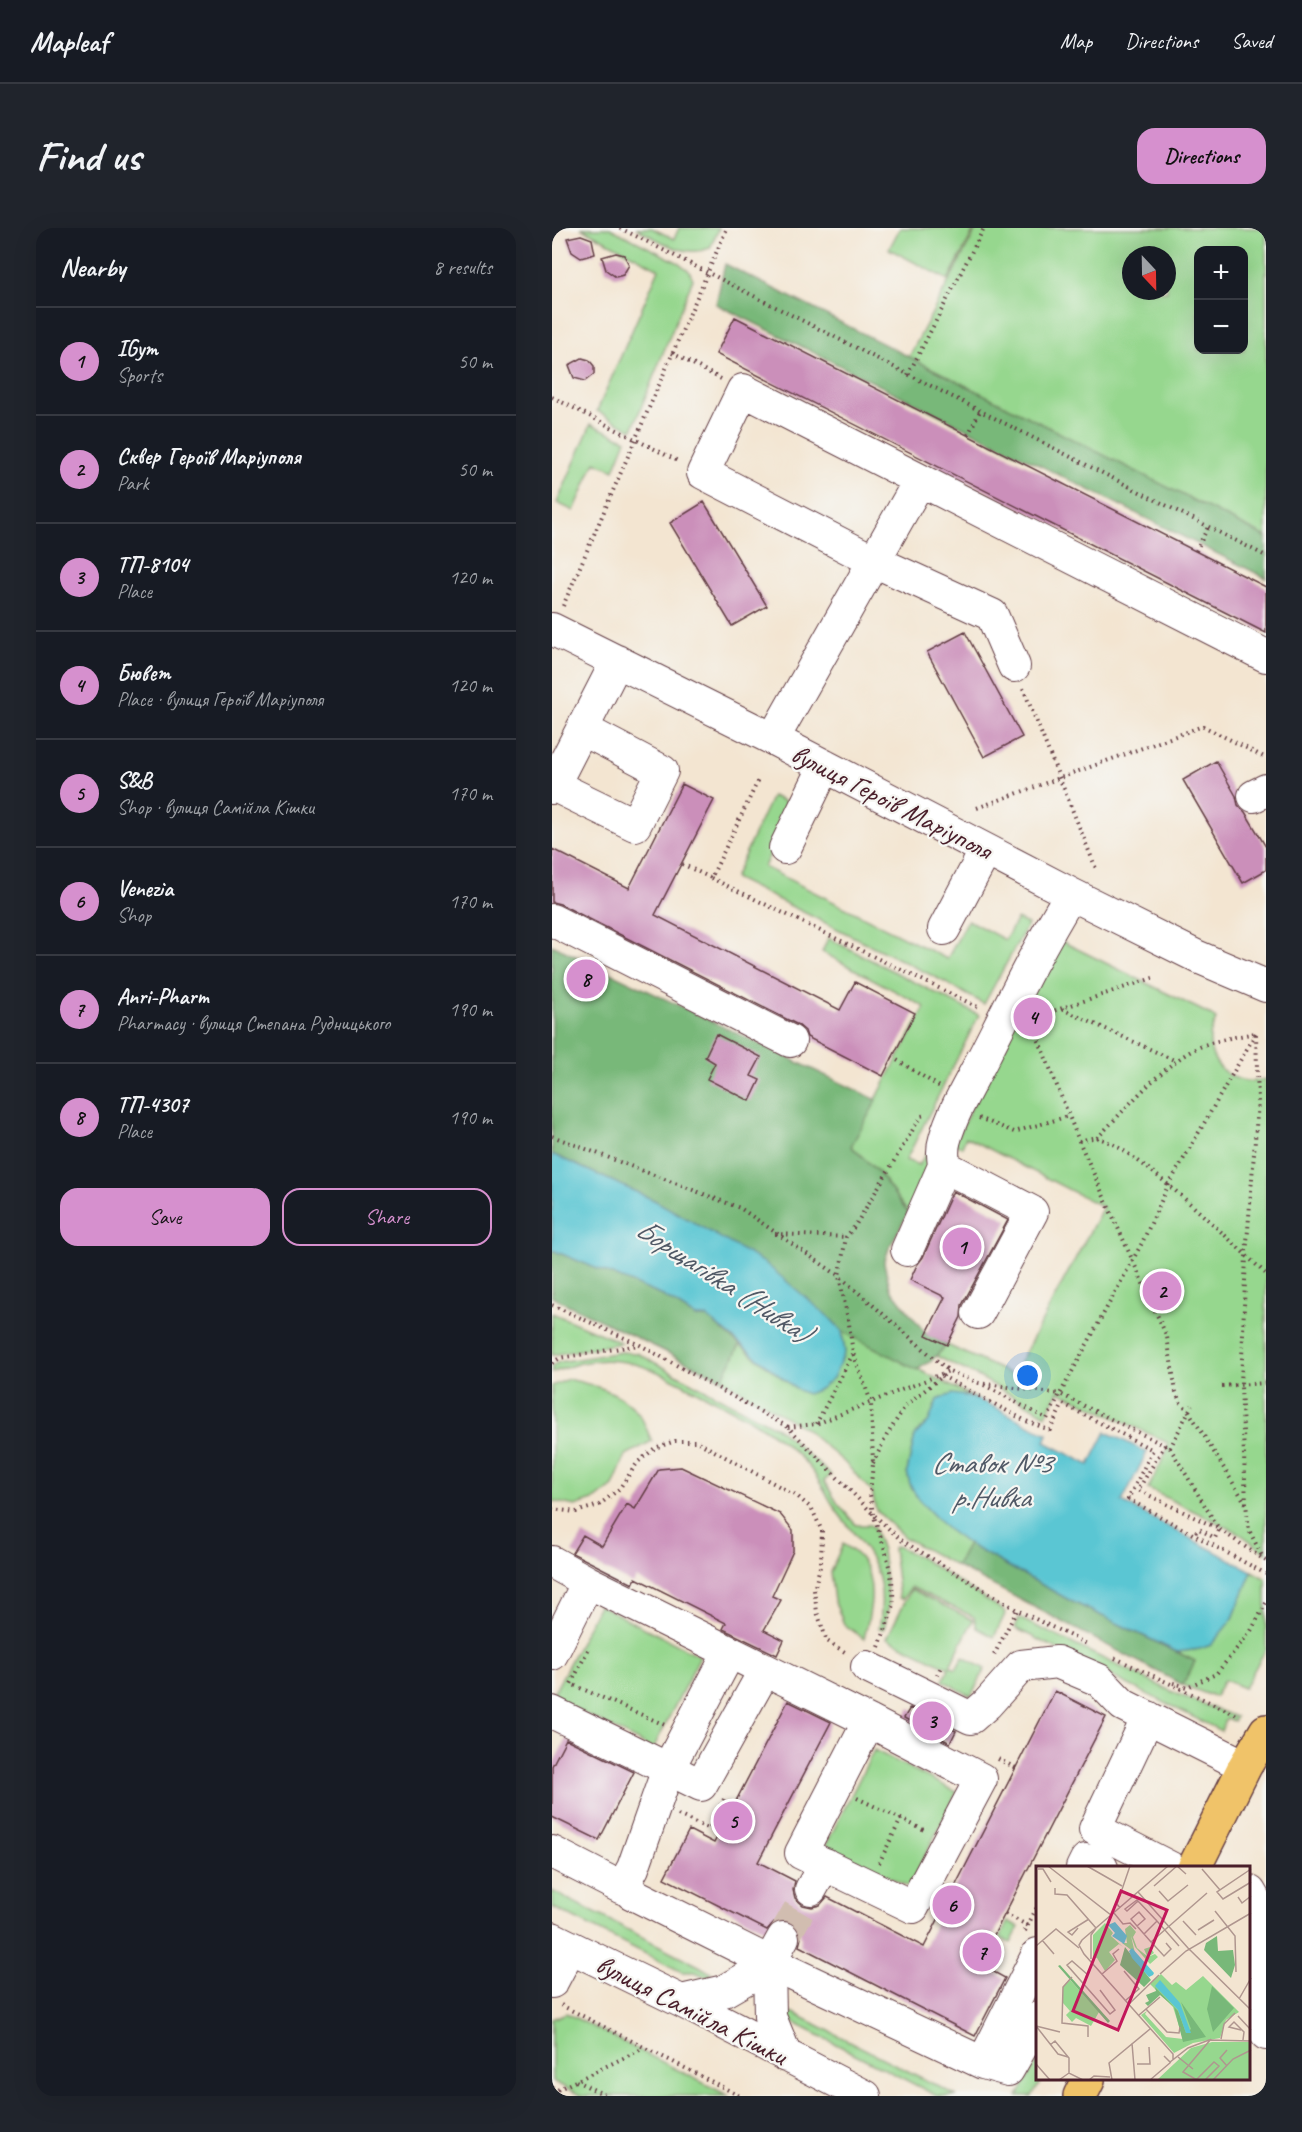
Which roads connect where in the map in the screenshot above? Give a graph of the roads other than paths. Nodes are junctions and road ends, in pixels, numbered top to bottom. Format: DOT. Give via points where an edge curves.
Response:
graph roads {
  1 [pos="920,480"];
  2 [pos="874,561"];
  3 [pos="556,626"];
  4 [pos="1266,656"];
  5 [pos="617,662"];
  6 [pos="1014,666"];
  7 [pos="582,729"];
  8 [pos="773,739"];
  9 [pos="825,766"];
  10 [pos="553,786"];
  11 [pos="785,848"];
  12 [pos="986,850"];
  13 [pos="1071,894"];
  14 [pos="552,920"];
  15 [pos="944,929"];
  16 [pos="1232,973"];
  17 [pos="1266,986"];
  18 [pos="1266,1001"];
  19 [pos="790,1041"];
  20 [pos="944,1166"];
  21 [pos="907,1250"];
  22 [pos="978,1313"];
  23 [pos="553,1566"];
  24 [pos="588,1582"];
  25 [pos="729,1653"];
  26 [pos="552,1654"];
  27 [pos="869,1667"];
  28 [pos="765,1670"];
  29 [pos="552,1712"];
  30 [pos="1148,1717"];
  31 [pos="869,1721"];
  32 [pos="1253,1723"];
  33 [pos="1245,1766"];
  34 [pos="668,1769"];
  35 [pos="552,1852"];
  36 [pos="1083,1866"];
  37 [pos="1098,1866"];
  38 [pos="1188,1866"];
  39 [pos="1192,1866"];
  40 [pos="626,1890"];
  41 [pos="1251,1894"];
  42 [pos="561,1943"];
  43 [pos="1031,1944"];
  44 [pos="776,1951"];
  45 [pos="552,1982"];
  46 [pos="1029,1997"];
  47 [pos="681,2001"];
  48 [pos="1036,2021"];
  49 [pos="1266,2034"];
  50 [pos="786,2056"];
  51 [pos="983,2063"];
  52 [pos="1087,2081"];
  53 [pos="865,2096"];
  54 [pos="1080,2096"];
  1 -- 2 [label="street"];
  1 -- 2 [label="street" via="743,390 703,473"];
  1 -- 4 [label="street"];
  2 -- 6 [label="street" via="992,615"];
  2 -- 8 [label="street"];
  3 -- 5 [label="street, вулиця Героїв Маріуполя"];
  5 -- 7 [label="street"];
  5 -- 8 [label="street, вулиця Героїв Маріуполя"];
  7 -- 10 [label="street"];
  7 -- 10 [label="street" via="662,771 635,825"];
  8 -- 9 [label="street, вулиця Героїв Маріуполя"];
  9 -- 11 [label="street"];
  9 -- 12 [label="street, вулиця Героїв Маріуполя"];
  12 -- 13 [label="street, вулиця Героїв Маріуполя"];
  12 -- 15 [label="street"];
  13 -- 16 [label="street, вулиця Героїв Маріуполя"];
  13 -- 20 [label="street" via="1051,927 1015,1015 959,1104 945,1139"];
  14 -- 19 [label="street"];
  16 -- 17 [label="street, вулиця Героїв Маріуполя"];
  16 -- 18 [label="street, вулиця Героїв Маріуполя"];
  20 -- 21 [label="street"];
  20 -- 22 [label="street" via="1032,1212"];
  23 -- 24 [label="street"];
  24 -- 25 [label="street"];
  24 -- 26 [label="street"];
  25 -- 28 [label="street"];
  25 -- 34 [label="street"];
  27 -- 30 [label="street" via="970,1718 1021,1666 1057,1662 1099,1680 1123,1705"];
  28 -- 31 [label="street"];
  28 -- 34 [label="street" via="701,1785"];
  29 -- 34 [label="street"];
  30 -- 33 [label="street"];
  30 -- 38 [label="street" via="1095,1829"];
  31 -- 31 [label="street" via="981,1779 913,1907 868,1886 818,1877 801,1853"];
  32 -- 33 [label="main road"];
  33 -- 39 [label="main road"];
  34 -- 40 [label="street"];
  35 -- 40 [label="street"];
  36 -- 37 [label="street" via="1086,1860"];
  40 -- 44 [label="street"];
  41 -- 49 [label="street" via="1257,1904"];
  42 -- 45 [label="street"];
  42 -- 47 [label="street, вулиця Самійла Кішки"];
  43 -- 46 [label="street"];
  44 -- 47 [label="street" via="724,1991"];
  44 -- 50 [label="street" via="770,2017"];
  44 -- 51 [label="street"];
  46 -- 51 [label="street"];
  47 -- 50 [label="street, вулиця Самійла Кішки"];
  48 -- 51 [label="street" via="1008,2070"];
  50 -- 53 [label="street, вулиця Самійла Кішки"];
  52 -- 54 [label="main road"];
}
